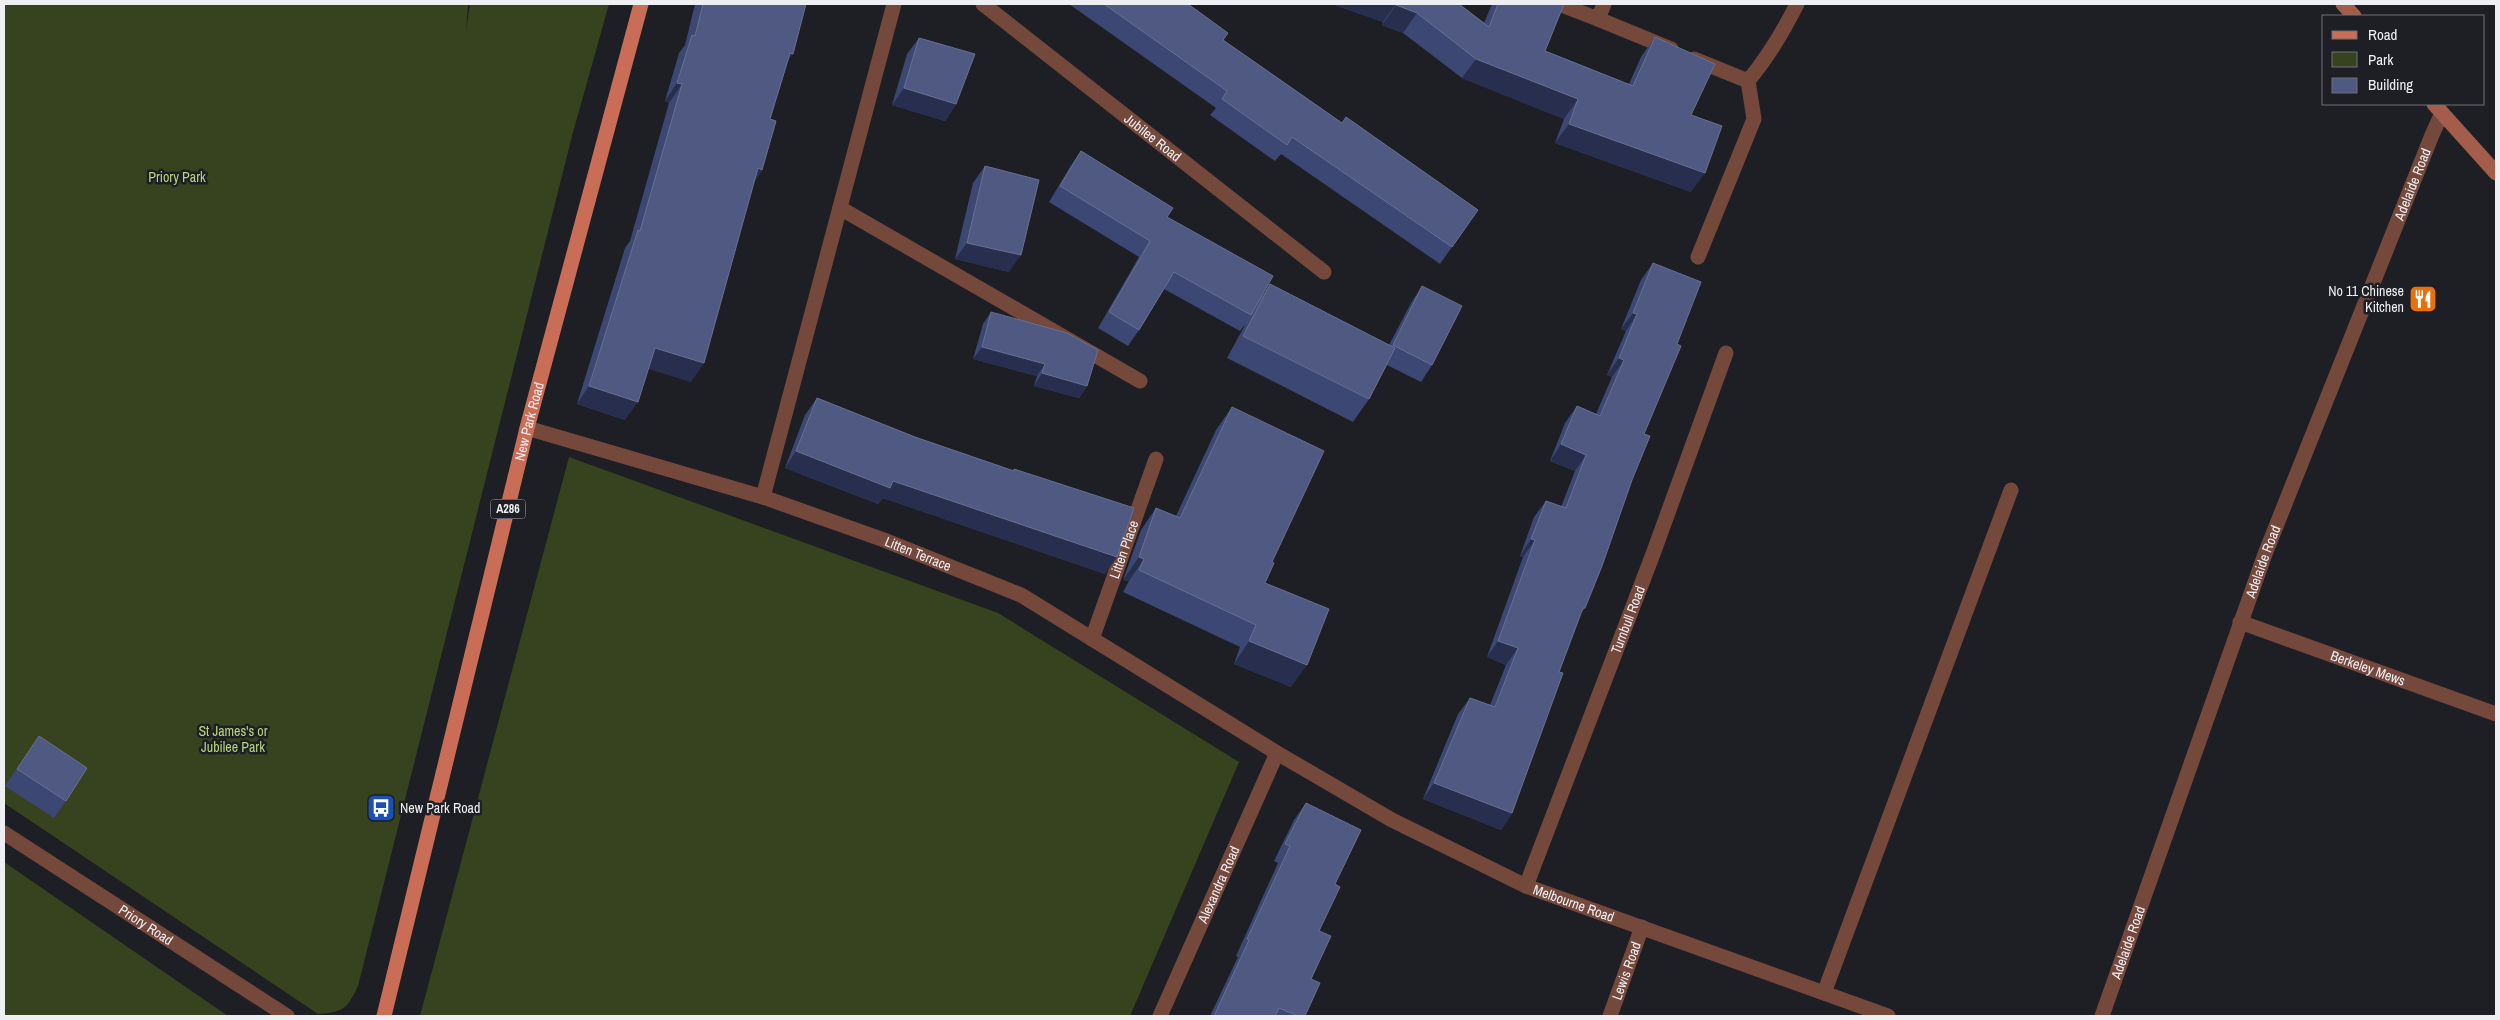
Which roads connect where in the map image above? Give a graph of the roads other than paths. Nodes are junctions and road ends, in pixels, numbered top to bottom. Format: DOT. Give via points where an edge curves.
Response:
graph roads {
  1 [pos="641,4"];
  2 [pos="894,4"];
  3 [pos="983,4"];
  4 [pos="1559,4"];
  5 [pos="1604,4"];
  6 [pos="1796,4"];
  7 [pos="2343,4"];
  8 [pos="2353,15"];
  9 [pos="1598,20"];
  10 [pos="1748,80"];
  11 [pos="2438,109"];
  12 [pos="2496,173"];
  13 [pos="840,208"];
  14 [pos="1698,257"];
  15 [pos="1324,272"];
  16 [pos="1726,353"];
  17 [pos="1140,381"];
  18 [pos="528,428"];
  19 [pos="1156,459"];
  20 [pos="2011,490"];
  21 [pos="763,498"];
  22 [pos="2240,622"];
  23 [pos="1092,639"];
  24 [pos="2496,714"];
  25 [pos="1277,753"];
  26 [pos="4,833"];
  27 [pos="1526,886"];
  28 [pos="1642,927"];
  29 [pos="1824,993"];
  30 [pos="286,1016"];
  31 [pos="384,1016"];
  32 [pos="1160,1016"];
  33 [pos="1610,1016"];
  34 [pos="1888,1016"];
  35 [pos="2102,1016"];
  1 -- 18 [label="main road, New Park Road / A286"];
  2 -- 13 [label="street"];
  3 -- 15 [label="street, Jubilee Road"];
  4 -- 9 [label="street"];
  5 -- 9 [label="street"];
  6 -- 10 [label="street" via="1782,34"];
  7 -- 8 [label="main road"];
  9 -- 10 [label="street"];
  10 -- 14 [label="street" via="1754,120"];
  11 -- 12 [label="main road"];
  11 -- 22 [label="street, Adelaide Road"];
  13 -- 17 [label="street"];
  13 -- 21 [label="street"];
  16 -- 27 [label="street, Turnbull Road"];
  18 -- 21 [label="street, Litten Terrace"];
  18 -- 31 [label="main road, New Park Road / A286"];
  19 -- 23 [label="street, Litten Place"];
  20 -- 29 [label="street"];
  21 -- 23 [label="street, Litten Terrace" via="884,540 1021,596"];
  22 -- 24 [label="street, Berkeley Mews"];
  22 -- 35 [label="street, Adelaide Road"];
  23 -- 25 [label="street, Litten Terrace"];
  25 -- 27 [label="street, Melbourne Road" via="1392,820"];
  25 -- 32 [label="street, Alexandra Road"];
  26 -- 30 [label="street, Priory Road"];
  27 -- 28 [label="street, Melbourne Road"];
  28 -- 29 [label="street, Melbourne Road"];
  28 -- 33 [label="street, Lewis Road"];
  29 -- 34 [label="street, Melbourne Road"];
}
